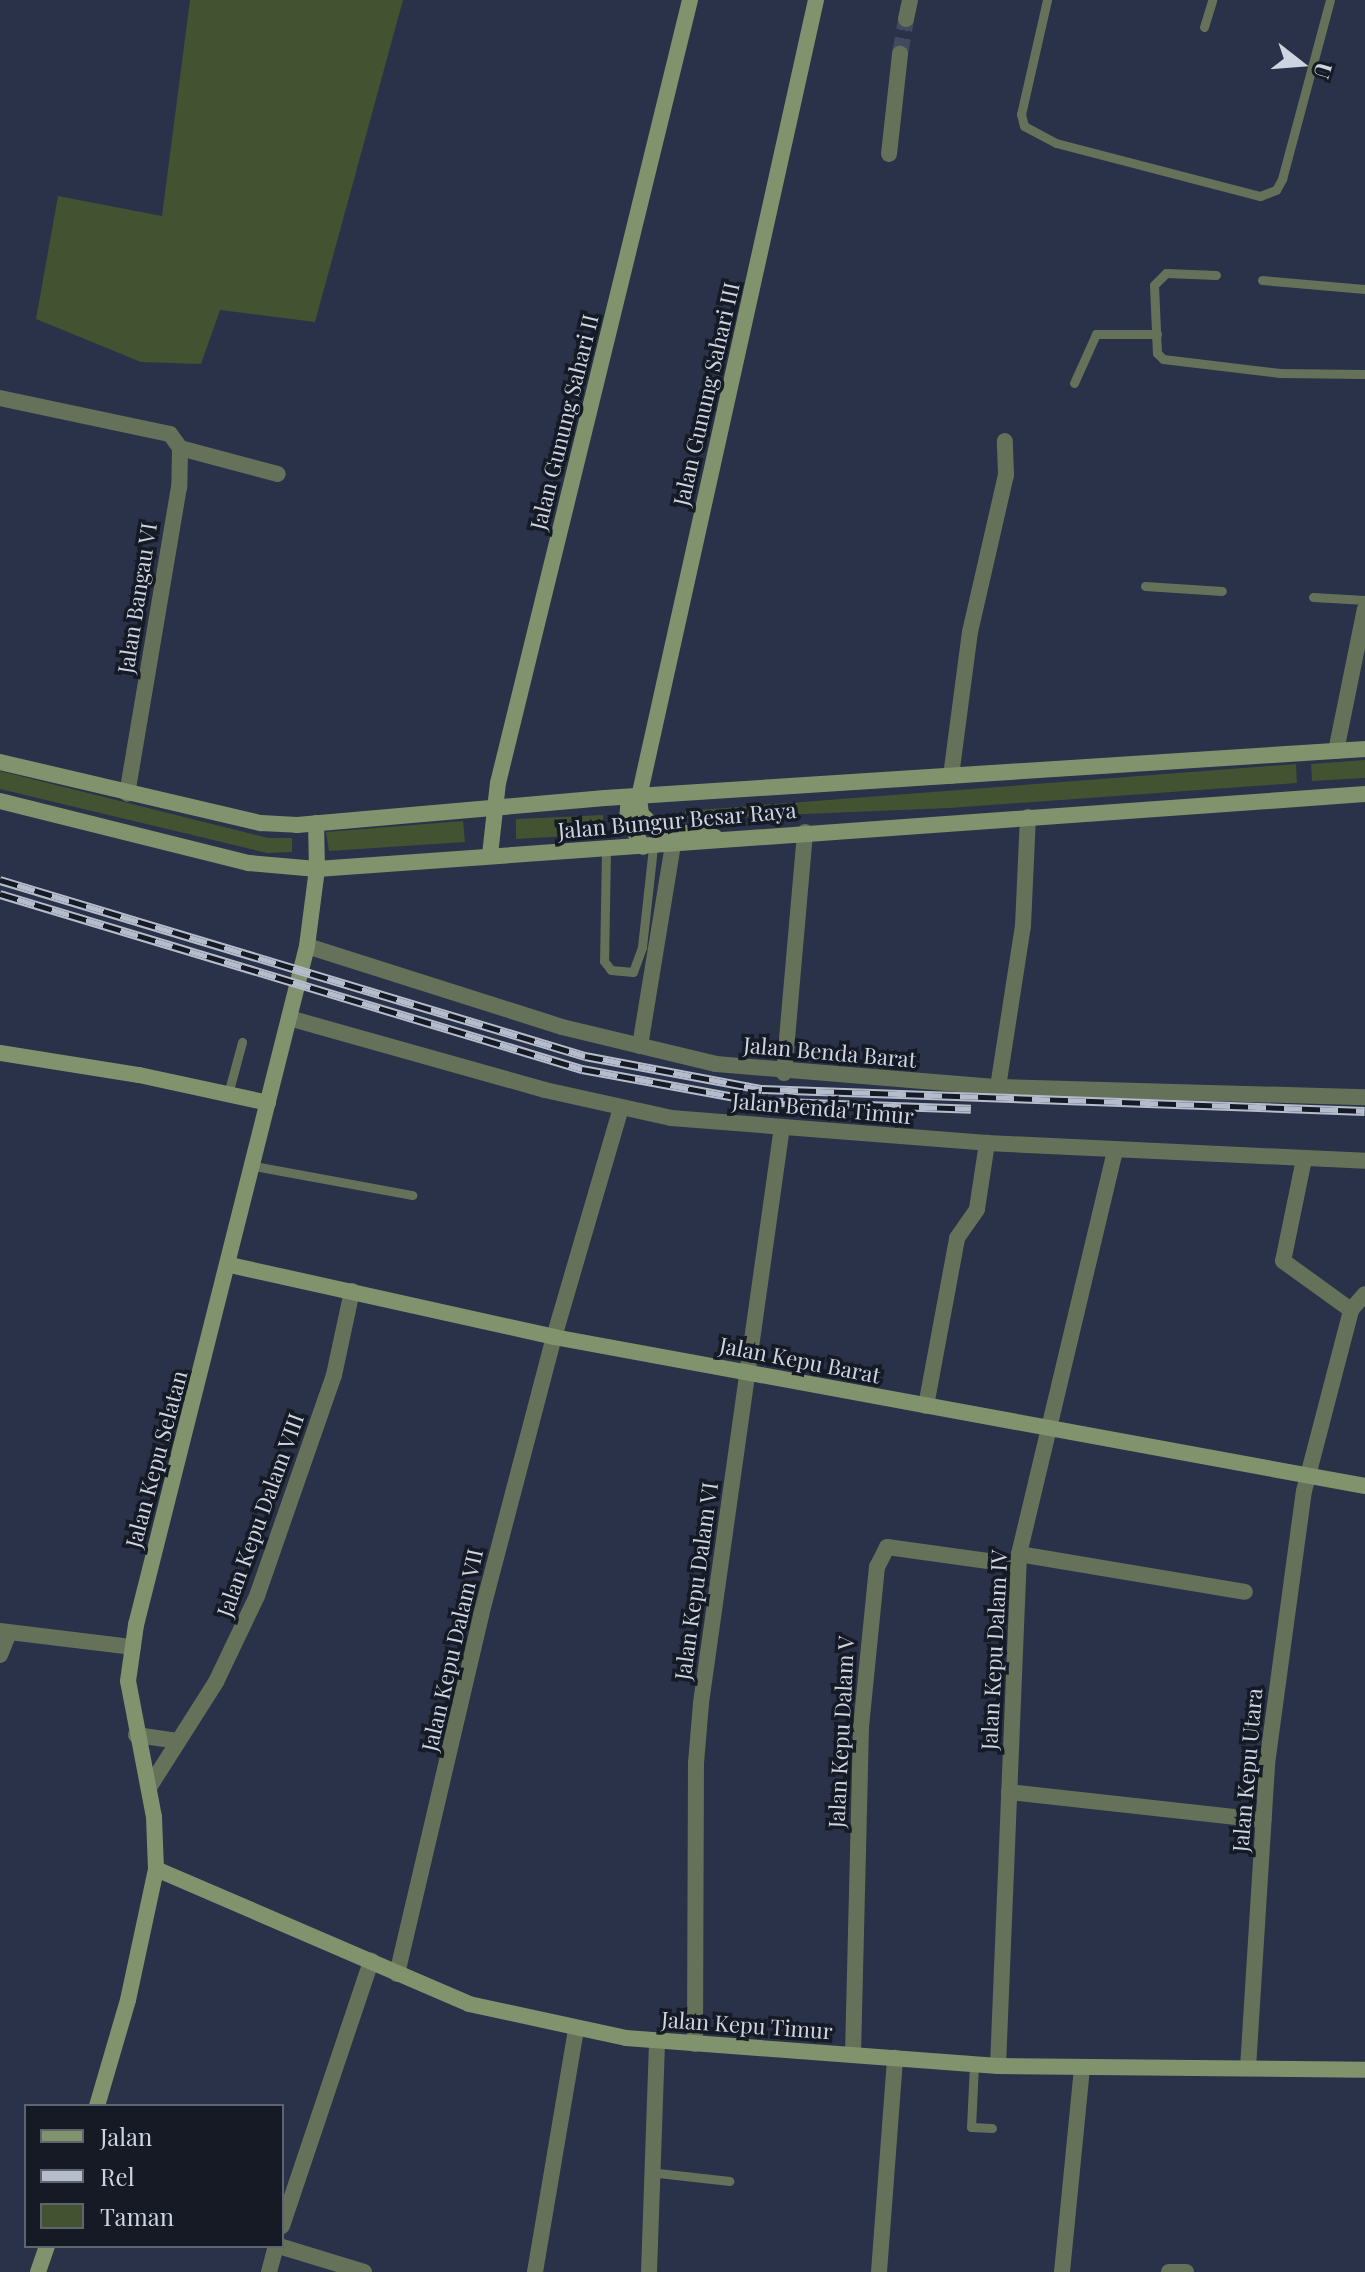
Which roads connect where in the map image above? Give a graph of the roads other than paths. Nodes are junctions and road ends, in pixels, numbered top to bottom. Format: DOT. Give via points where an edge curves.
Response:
graph roads {
  1 [pos="690,0"];
  2 [pos="816,0"];
  3 [pos="910,0"];
  4 [pos="1047,0"];
  5 [pos="1212,0"];
  6 [pos="1330,0"];
  7 [pos="906,19"];
  8 [pos="1204,27"];
  9 [pos="900,54"];
  10 [pos="889,154"];
  11 [pos="1216,275"];
  12 [pos="1262,280"];
  13 [pos="1365,289"];
  14 [pos="1157,334"];
  15 [pos="1365,374"];
  16 [pos="1074,383"];
  17 [pos="0,398"];
  18 [pos="1005,441"];
  19 [pos="180,448"];
  20 [pos="278,474"];
  21 [pos="1145,586"];
  22 [pos="1222,591"];
  23 [pos="1313,597"];
  24 [pos="1365,600"];
  25 [pos="1365,609"];
  26 [pos="1365,749"];
  27 [pos="1336,751"];
  28 [pos="0,762"];
  29 [pos="951,776"];
  30 [pos="127,794"];
  31 [pos="1365,794"];
  32 [pos="634,797"];
  33 [pos="610,798"];
  34 [pos="0,801"];
  35 [pos="492,806"];
  36 [pos="1028,817"];
  37 [pos="316,823"];
  38 [pos="805,832"];
  39 [pos="724,840"];
  40 [pos="673,845"];
  41 [pos="648,847"];
  42 [pos="609,850"];
  43 [pos="490,855"];
  44 [pos="317,869"];
  45 [pos="307,946"];
  46 [pos="289,1018"];
  47 [pos="242,1042"];
  48 [pos="640,1046"];
  49 [pos="0,1053"];
  50 [pos="784,1073"];
  51 [pos="998,1087"];
  52 [pos="228,1094"];
  53 [pos="1365,1097"];
  54 [pos="268,1103"];
  55 [pos="621,1108"];
  56 [pos="782,1127"];
  57 [pos="987,1143"];
  58 [pos="1115,1151"];
  59 [pos="1304,1159"];
  60 [pos="1365,1161"];
  61 [pos="254,1166"];
  62 [pos="412,1195"];
  63 [pos="230,1265"];
  64 [pos="352,1291"];
  65 [pos="1365,1294"];
  66 [pos="1351,1310"];
  67 [pos="554,1337"];
  68 [pos="747,1371"];
  69 [pos="926,1406"];
  70 [pos="1045,1431"];
  71 [pos="1307,1477"];
  72 [pos="1365,1486"];
  73 [pos="1018,1560"];
  74 [pos="1245,1592"];
  75 [pos="5,1632"];
  76 [pos="133,1647"];
  77 [pos="0,1655"];
  78 [pos="136,1735"];
  79 [pos="178,1741"];
  80 [pos="150,1786"];
  81 [pos="1009,1792"];
  82 [pos="1263,1820"];
  83 [pos="156,1869"];
  84 [pos="371,1961"];
  85 [pos="397,1974"];
  86 [pos="576,2029"];
  87 [pos="657,2041"];
  88 [pos="695,2044"];
  89 [pos="853,2055"];
  90 [pos="895,2058"];
  91 [pos="974,2064"];
  92 [pos="998,2066"];
  93 [pos="1248,2068"];
  94 [pos="1082,2069"];
  95 [pos="1365,2070"];
  96 [pos="98,2104"];
  97 [pos="992,2128"];
  98 [pos="649,2172"];
  99 [pos="729,2181"];
  100 [pos="284,2220"];
  101 [pos="46,2248"];
  102 [pos="277,2248"];
  103 [pos="284,2248"];
  104 [pos="38,2272"];
  105 [pos="269,2272"];
  106 [pos="364,2272"];
  107 [pos="535,2272"];
  108 [pos="649,2272"];
  109 [pos="879,2272"];
  110 [pos="1062,2272"];
  111 [pos="1169,2272"];
  112 [pos="1186,2272"];
  1 -- 35 [label="street, Jalan Gunung Sahari II"];
  2 -- 32 [label="street, Jalan Gunung Sahari III"];
  3 -- 7 [label="street"];
  4 -- 6 [label="lane" via="1021,114 1024,126 1056,143 1260,196 1276,190 1282,179"];
  5 -- 8 [label="lane"];
  9 -- 10 [label="street"];
  11 -- 14 [label="lane" via="1166,273 1159,278 1154,285"];
  12 -- 13 [label="lane"];
  14 -- 15 [label="lane" via="1157,353 1169,362"];
  14 -- 16 [label="lane" via="1096,334"];
  17 -- 19 [label="street" via="149,428 170,434"];
  18 -- 29 [label="street" via="1006,475 970,632"];
  19 -- 20 [label="street"];
  19 -- 30 [label="street, Jalan Bangau VI" via="179,487"];
  21 -- 22 [label="lane"];
  23 -- 24 [label="lane"];
  25 -- 27 [label="street"];
  26 -- 27 [label="street, Jalan Bungur Besar Raya"];
  27 -- 29 [label="street, Jalan Bungur Besar Raya"];
  28 -- 30 [label="street, Jalan Bungur Besar Raya"];
  29 -- 32 [label="street, Jalan Bungur Besar Raya"];
  30 -- 37 [label="street, Jalan Bungur Besar Raya" via="261,823"];
  31 -- 36 [label="street, Jalan Bungur Besar Raya"];
  32 -- 33 [label="street, Jalan Bungur Besar Raya"];
  32 -- 39 [label="street" via="641,814 657,829"];
  32 -- 41 [label="street" via="627,819"];
  33 -- 35 [label="street, Jalan Bungur Besar Raya"];
  33 -- 42 [label="street" via="619,818"];
  34 -- 44 [label="street, Jalan Bungur Besar Raya" via="249,863"];
  35 -- 37 [label="street, Jalan Bungur Besar Raya"];
  35 -- 43 [label="street, Jalan Gunung Sahari II"];
  36 -- 38 [label="street, Jalan Bungur Besar Raya"];
  36 -- 51 [label="street" via="1023,926"];
  37 -- 44 [label="street, Jalan Kepu Selatan"];
  38 -- 39 [label="street, Jalan Bungur Besar Raya"];
  38 -- 50 [label="street"];
  39 -- 40 [label="street, Jalan Bungur Besar Raya"];
  40 -- 41 [label="street, Jalan Bungur Besar Raya"];
  40 -- 48 [label="street"];
  41 -- 42 [label="street, Jalan Bungur Besar Raya"];
  41 -- 42 [label="lane" via="642,947 633,972 611,970 604,961"];
  42 -- 43 [label="street, Jalan Bungur Besar Raya"];
  43 -- 44 [label="street, Jalan Bungur Besar Raya"];
  44 -- 45 [label="street, Jalan Kepu Selatan"];
  45 -- 46 [label="street, Jalan Kepu Selatan"];
  45 -- 48 [label="street, Jalan Benda Barat" via="562,1027"];
  46 -- 54 [label="street, Jalan Kepu Selatan"];
  46 -- 55 [label="street, Jalan Benda Timur"];
  47 -- 52 [label="lane"];
  48 -- 50 [label="street, Jalan Benda Barat"];
  49 -- 52 [label="street"];
  50 -- 51 [label="street, Jalan Benda Barat"];
  51 -- 53 [label="street, Jalan Benda Barat"];
  52 -- 54 [label="street"];
  54 -- 61 [label="street, Jalan Kepu Selatan"];
  55 -- 56 [label="street, Jalan Benda Timur" via="671,1118"];
  55 -- 67 [label="street"];
  56 -- 57 [label="street, Jalan Benda Timur"];
  56 -- 68 [label="street, Jalan Kepu Dalam VI"];
  57 -- 58 [label="street, Jalan Benda Timur"];
  57 -- 69 [label="street" via="977,1209 957,1238"];
  58 -- 59 [label="street, Jalan Benda Timur"];
  58 -- 70 [label="street, Jalan Kepu Dalam IV"];
  59 -- 60 [label="street, Jalan Benda Timur"];
  59 -- 66 [label="street" via="1283,1261"];
  61 -- 62 [label="lane"];
  61 -- 63 [label="street, Jalan Kepu Selatan"];
  63 -- 64 [label="street, Jalan Kepu Barat"];
  63 -- 76 [label="street, Jalan Kepu Selatan"];
  64 -- 67 [label="street, Jalan Kepu Barat"];
  64 -- 79 [label="street, Jalan Kepu Dalam VIII" via="334,1375 257,1596 216,1682"];
  65 -- 66 [label="street"];
  66 -- 71 [label="street, Jalan Kepu Utara"];
  67 -- 68 [label="street, Jalan Kepu Barat"];
  67 -- 85 [label="street, Jalan Kepu Dalam VII"];
  68 -- 69 [label="street, Jalan Kepu Barat"];
  68 -- 88 [label="street, Jalan Kepu Dalam VI" via="696,1763"];
  69 -- 70 [label="street, Jalan Kepu Barat"];
  70 -- 71 [label="street, Jalan Kepu Barat"];
  70 -- 73 [label="street, Jalan Kepu Dalam IV"];
  71 -- 72 [label="street, Jalan Kepu Barat"];
  71 -- 82 [label="street, Jalan Kepu Utara"];
  73 -- 74 [label="street"];
  73 -- 81 [label="street, Jalan Kepu Dalam IV"];
  73 -- 89 [label="street, Jalan Kepu Dalam V" via="887,1547 880,1558 866,1643 861,1727"];
  75 -- 76 [label="street"];
  75 -- 77 [label="street"];
  76 -- 78 [label="street, Jalan Kepu Selatan" via="128,1681"];
  78 -- 79 [label="street"];
  78 -- 80 [label="street, Jalan Kepu Selatan"];
  79 -- 80 [label="street, Jalan Kepu Dalam VIII"];
  80 -- 83 [label="street, Jalan Kepu Selatan"];
  81 -- 82 [label="street"];
  81 -- 92 [label="street, Jalan Kepu Dalam IV"];
  82 -- 93 [label="street, Jalan Kepu Utara"];
  83 -- 84 [label="street, Jalan Kepu Timur"];
  83 -- 96 [label="street, Jalan Kepu Selatan" via="128,2000"];
  84 -- 85 [label="street, Jalan Kepu Timur"];
  84 -- 100 [label="street"];
  85 -- 86 [label="street, Jalan Kepu Timur" via="481,2007"];
  86 -- 87 [label="street, Jalan Kepu Timur"];
  86 -- 107 [label="street"];
  87 -- 88 [label="street, Jalan Kepu Timur"];
  87 -- 98 [label="street"];
  88 -- 89 [label="street, Jalan Kepu Timur"];
  89 -- 90 [label="street, Jalan Kepu Timur"];
  90 -- 91 [label="street, Jalan Kepu Timur"];
  90 -- 109 [label="street"];
  91 -- 92 [label="street, Jalan Kepu Timur"];
  91 -- 97 [label="lane" via="971,2127"];
  92 -- 94 [label="street, Jalan Kepu Timur"];
  93 -- 94 [label="street, Jalan Kepu Timur"];
  93 -- 95 [label="street, Jalan Kepu Timur"];
  94 -- 110 [label="street"];
  98 -- 99 [label="lane"];
  98 -- 108 [label="street"];
  101 -- 104 [label="street"];
  102 -- 105 [label="street"];
  103 -- 106 [label="street"];
  111 -- 112 [label="street"];
}
